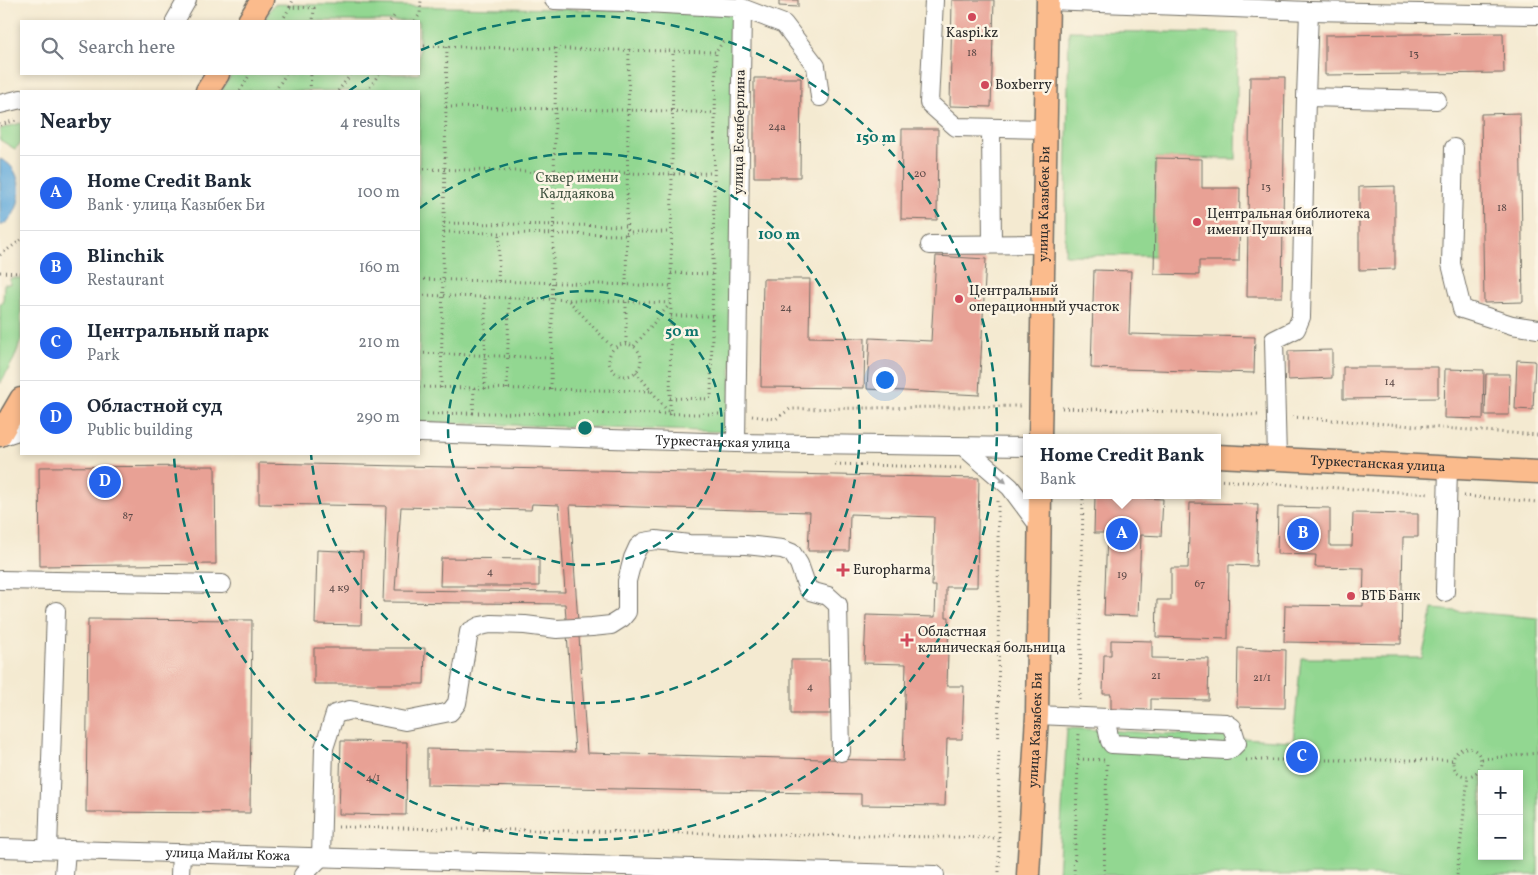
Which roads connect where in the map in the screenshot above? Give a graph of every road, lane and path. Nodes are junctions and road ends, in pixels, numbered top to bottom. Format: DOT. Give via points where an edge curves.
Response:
graph roads {
  1 [pos="187,0"];
  2 [pos="262,0"];
  3 [pos="293,0"];
  4 [pos="421,0"];
  5 [pos="554,0"];
  6 [pos="934,0"];
  7 [pos="625,1"];
  8 [pos="1048,1"];
  9 [pos="1092,1"];
  10 [pos="290,7"];
  11 [pos="742,8"];
  12 [pos="1309,11"];
  13 [pos="395,15"];
  14 [pos="1538,16"];
  15 [pos="176,20"];
  16 [pos="250,20"];
  17 [pos="283,20"];
  18 [pos="313,20"];
  19 [pos="391,20"];
  20 [pos="416,20"];
  21 [pos="727,36"];
  22 [pos="420,46"];
  23 [pos="448,46"];
  24 [pos="556,48"];
  25 [pos="630,50"];
  26 [pos="673,50"];
  27 [pos="716,52"];
  28 [pos="217,75"];
  29 [pos="249,75"];
  30 [pos="285,75"];
  31 [pos="311,75"];
  32 [pos="350,75"];
  33 [pos="378,75"];
  34 [pos="208,90"];
  35 [pos="241,90"];
  36 [pos="276,90"];
  37 [pos="310,90"];
  38 [pos="339,90"];
  39 [pos="368,90"];
  40 [pos="820,97"];
  41 [pos="1306,97"];
  42 [pos="20,100"];
  43 [pos="1436,100"];
  44 [pos="0,104"];
  45 [pos="446,107"];
  46 [pos="556,109"];
  47 [pos="629,110"];
  48 [pos="672,111"];
  49 [pos="715,114"];
  50 [pos="20,119"];
  51 [pos="0,125"];
  52 [pos="991,128"];
  53 [pos="1046,129"];
  54 [pos="1454,148"];
  55 [pos="420,169"];
  56 [pos="445,169"];
  57 [pos="554,171"];
  58 [pos="627,173"];
  59 [pos="714,173"];
  60 [pos="672,174"];
  61 [pos="444,223"];
  62 [pos="554,225"];
  63 [pos="626,226"];
  64 [pos="444,232"];
  65 [pos="671,232"];
  66 [pos="500,233"];
  67 [pos="553,234"];
  68 [pos="626,234"];
  69 [pos="20,241"];
  70 [pos="992,244"];
  71 [pos="1045,244"];
  72 [pos="930,245"];
  73 [pos="0,255"];
  74 [pos="0,272"];
  75 [pos="20,273"];
  76 [pos="671,273"];
  77 [pos="713,274"];
  78 [pos="420,279"];
  79 [pos="443,279"];
  80 [pos="498,280"];
  81 [pos="552,282"];
  82 [pos="626,285"];
  83 [pos="671,286"];
  84 [pos="420,296"];
  85 [pos="443,296"];
  86 [pos="485,297"];
  87 [pos="508,298"];
  88 [pos="552,300"];
  89 [pos="568,300"];
  90 [pos="626,302"];
  91 [pos="671,303"];
  92 [pos="671,316"];
  93 [pos="712,316"];
  94 [pos="1538,329"];
  95 [pos="626,343"];
  96 [pos="634,346"];
  97 [pos="613,348"];
  98 [pos="420,354"];
  99 [pos="442,355"];
  100 [pos="485,356"];
  101 [pos="507,357"];
  102 [pos="551,358"];
  103 [pos="636,372"];
  104 [pos="420,387"];
  105 [pos="441,388"];
  106 [pos="474,388"];
  107 [pos="485,389"];
  108 [pos="506,389"];
  109 [pos="550,389"];
  110 [pos="652,391"];
  111 [pos="670,398"];
  112 [pos="20,402"];
  113 [pos="1026,406"];
  114 [pos="1062,408"];
  115 [pos="473,413"];
  116 [pos="420,414"];
  117 [pos="670,414"];
  118 [pos="736,414"];
  119 [pos="1276,416"];
  120 [pos="20,430"];
  121 [pos="420,433"];
  122 [pos="1040,434"];
  123 [pos="1538,435"];
  124 [pos="0,436"];
  125 [pos="736,443"];
  126 [pos="964,447"];
  127 [pos="1023,447"];
  128 [pos="1221,456"];
  129 [pos="1276,459"];
  130 [pos="1448,467"];
  131 [pos="1538,472"];
  132 [pos="1221,480"];
  133 [pos="1446,495"];
  134 [pos="1002,496"];
  135 [pos="1040,499"];
  136 [pos="1083,499"];
  137 [pos="1538,502"];
  138 [pos="1039,526"];
  139 [pos="0,580"];
  140 [pos="222,584"];
  141 [pos="1445,592"];
  142 [pos="56,611"];
  143 [pos="1037,715"];
  144 [pos="1080,717"];
  145 [pos="1105,718"];
  146 [pos="841,752"];
  147 [pos="1538,752"];
  148 [pos="1078,759"];
  149 [pos="1482,759"];
  150 [pos="1246,760"];
  151 [pos="1453,760"];
  152 [pos="1468,776"];
  153 [pos="322,826"];
  154 [pos="1000,838"];
  155 [pos="0,848"];
  156 [pos="48,849"];
  157 [pos="66,850"];
  158 [pos="181,853"];
  159 [pos="321,857"];
  160 [pos="502,869"];
  161 [pos="694,871"];
  162 [pos="743,872"];
  163 [pos="64,875"];
  164 [pos="180,875"];
  165 [pos="304,875"];
  166 [pos="935,875"];
  167 [pos="999,875"];
  168 [pos="1028,875"];
  169 [pos="1074,875"];
  170 [pos="1104,875"];
  171 [pos="1457,875"];
  1 -- 15 [label="street"];
  2 -- 16 [label="main road"];
  3 -- 10 [label="path"];
  4 -- 20 [label="path" via="420,14"];
  5 -- 7 [label="street"];
  6 -- 52 [label="street" via="929,103 956,127"];
  7 -- 11 [label="street"];
  8 -- 9 [label="street"];
  8 -- 53 [label="main road, улица Казыбек Би"];
  9 -- 12 [label="street"];
  10 -- 17 [label="path"];
  10 -- 18 [label="path" via="314,8"];
  11 -- 40 [label="street" via="784,24 816,66"];
  11 -- 118 [label="street, улица Есенберлина"];
  12 -- 14 [label="street"];
  12 -- 41 [label="street"];
  13 -- 19 [label="path"];
  21 -- 27 [label="path"];
  22 -- 23 [label="path"];
  23 -- 24 [label="path"];
  23 -- 45 [label="path"];
  24 -- 25 [label="path"];
  24 -- 46 [label="path"];
  25 -- 26 [label="path"];
  25 -- 47 [label="path"];
  26 -- 27 [label="path"];
  26 -- 48 [label="path"];
  27 -- 49 [label="path"];
  28 -- 34 [label="main road"];
  29 -- 35 [label="path"];
  30 -- 36 [label="path"];
  31 -- 37 [label="path"];
  32 -- 38 [label="path"];
  33 -- 39 [label="path"];
  41 -- 43 [label="street"];
  41 -- 119 [label="street" via="1301,317 1296,329 1274,340"];
  42 -- 44 [label="street"];
  45 -- 46 [label="path"];
  45 -- 56 [label="path"];
  46 -- 47 [label="path"];
  46 -- 57 [label="path"];
  47 -- 48 [label="path"];
  47 -- 58 [label="path"];
  48 -- 49 [label="path"];
  48 -- 60 [label="path"];
  49 -- 59 [label="path"];
  50 -- 51 [label="path"];
  52 -- 53 [label="street"];
  52 -- 70 [label="street"];
  53 -- 71 [label="main road, улица Казыбек Би"];
  54 -- 94 [label="street" via="1451,264 1462,310"];
  55 -- 56 [label="path"];
  56 -- 57 [label="path"];
  56 -- 61 [label="path"];
  57 -- 58 [label="path"];
  57 -- 62 [label="path"];
  58 -- 60 [label="path"];
  58 -- 63 [label="path"];
  59 -- 60 [label="path"];
  59 -- 77 [label="path"];
  60 -- 65 [label="path"];
  61 -- 62 [label="path"];
  61 -- 64 [label="path"];
  62 -- 63 [label="path"];
  62 -- 67 [label="path"];
  63 -- 68 [label="path"];
  64 -- 66 [label="path"];
  64 -- 79 [label="path"];
  65 -- 68 [label="path"];
  65 -- 76 [label="path"];
  66 -- 67 [label="path"];
  66 -- 80 [label="path"];
  67 -- 68 [label="path"];
  67 -- 81 [label="path"];
  68 -- 82 [label="path"];
  69 -- 73 [label="path"];
  70 -- 71 [label="street"];
  70 -- 72 [label="street"];
  71 -- 122 [label="main road, улица Казыбек Би"];
  74 -- 75 [label="path"];
  76 -- 77 [label="path"];
  76 -- 83 [label="path"];
  77 -- 93 [label="path"];
  78 -- 79 [label="path"];
  79 -- 80 [label="path"];
  79 -- 85 [label="path"];
  80 -- 81 [label="path"];
  81 -- 82 [label="path"];
  81 -- 88 [label="path"];
  82 -- 83 [label="path"];
  83 -- 91 [label="path"];
  84 -- 85 [label="path"];
  85 -- 86 [label="path"];
  85 -- 99 [label="path"];
  86 -- 87 [label="path"];
  86 -- 100 [label="path"];
  87 -- 88 [label="path"];
  87 -- 101 [label="path"];
  88 -- 89 [label="path"];
  88 -- 102 [label="path"];
  89 -- 90 [label="path"];
  89 -- 97 [label="path"];
  90 -- 91 [label="path"];
  90 -- 95 [label="path"];
  91 -- 92 [label="path"];
  91 -- 96 [label="path"];
  92 -- 93 [label="path"];
  92 -- 111 [label="path"];
  93 -- 111 [label="path" via="711,398"];
  95 -- 96 [label="path"];
  95 -- 97 [label="path"];
  96 -- 103 [label="path" via="641,357"];
  97 -- 103 [label="path" via="608,360 614,372 624,376"];
  98 -- 99 [label="path"];
  99 -- 100 [label="path"];
  99 -- 105 [label="path"];
  100 -- 101 [label="path"];
  100 -- 107 [label="path"];
  101 -- 102 [label="path"];
  101 -- 108 [label="path"];
  102 -- 109 [label="path"];
  103 -- 110 [label="path"];
  104 -- 105 [label="path"];
  105 -- 106 [label="path"];
  106 -- 107 [label="path"];
  106 -- 115 [label="path"];
  107 -- 108 [label="path"];
  108 -- 109 [label="path"];
  109 -- 110 [label="path"];
  110 -- 117 [label="path"];
  111 -- 117 [label="path"];
  112 -- 124 [label="main road"];
  113 -- 118 [label="path" via="790,409 776,419"];
  114 -- 119 [label="path"];
  115 -- 116 [label="path"];
  115 -- 117 [label="path"];
  117 -- 118 [label="path"];
  118 -- 125 [label="street, улица Есенберлина"];
  119 -- 123 [label="path"];
  119 -- 129 [label="street"];
  120 -- 124 [label="street"];
  121 -- 125 [label="street, Туркестанская улица"];
  125 -- 126 [label="street, Туркестанская улица"];
  126 -- 127 [label="street, Туркестанская улица"];
  126 -- 138 [label="street, one-way" via="1010,487"];
  128 -- 129 [label="main road, Туркестанская улица"];
  129 -- 130 [label="main road, Туркестанская улица"];
  130 -- 131 [label="main road, Туркестанская улица"];
  130 -- 133 [label="street"];
  132 -- 133 [label="path"];
  133 -- 137 [label="path"];
  133 -- 141 [label="street"];
  134 -- 154 [label="path" via="997,501"];
  135 -- 138 [label="main road, улица Казыбек Би"];
  136 -- 144 [label="path"];
  138 -- 143 [label="main road, улица Казыбек Би"];
  139 -- 140 [label="street"];
  142 -- 156 [label="street"];
  143 -- 144 [label="street"];
  143 -- 168 [label="main road, улица Казыбек Би"];
  144 -- 145 [label="street"];
  144 -- 148 [label="path"];
  145 -- 145 [label="street" via="1226,723 1232,727 1237,742 1226,750 1112,744"];
  146 -- 153 [label="street" via="838,605 835,600 810,591 792,553 782,549 656,540 638,547 627,581 627,612 611,625 557,629 501,624 480,626 469,632 457,703 450,712 405,721 350,710 336,714 324,748"];
  147 -- 149 [label="path"];
  148 -- 169 [label="path"];
  148 -- 170 [label="path" via="1108,760"];
  149 -- 151 [label="path" via="1476,751 1467,748 1458,751"];
  149 -- 152 [label="path" via="1480,769 1473,776"];
  150 -- 151 [label="path"];
  151 -- 152 [label="path" via="1455,770"];
  152 -- 171 [label="path"];
  153 -- 154 [label="path"];
  153 -- 159 [label="street"];
  154 -- 167 [label="path"];
  155 -- 156 [label="street, улица Майлы Кожа"];
  156 -- 157 [label="street, улица Майлы Кожа"];
  157 -- 158 [label="street, улица Майлы Кожа"];
  157 -- 163 [label="street"];
  158 -- 159 [label="street, улица Майлы Кожа"];
  158 -- 164 [label="street"];
  159 -- 160 [label="street, улица Майлы Кожа"];
  159 -- 165 [label="street"];
  160 -- 161 [label="street, улица Майлы Кожа"];
  161 -- 162 [label="street, улица Майлы Кожа"];
  162 -- 166 [label="street, улица Майлы Кожа"];
}
